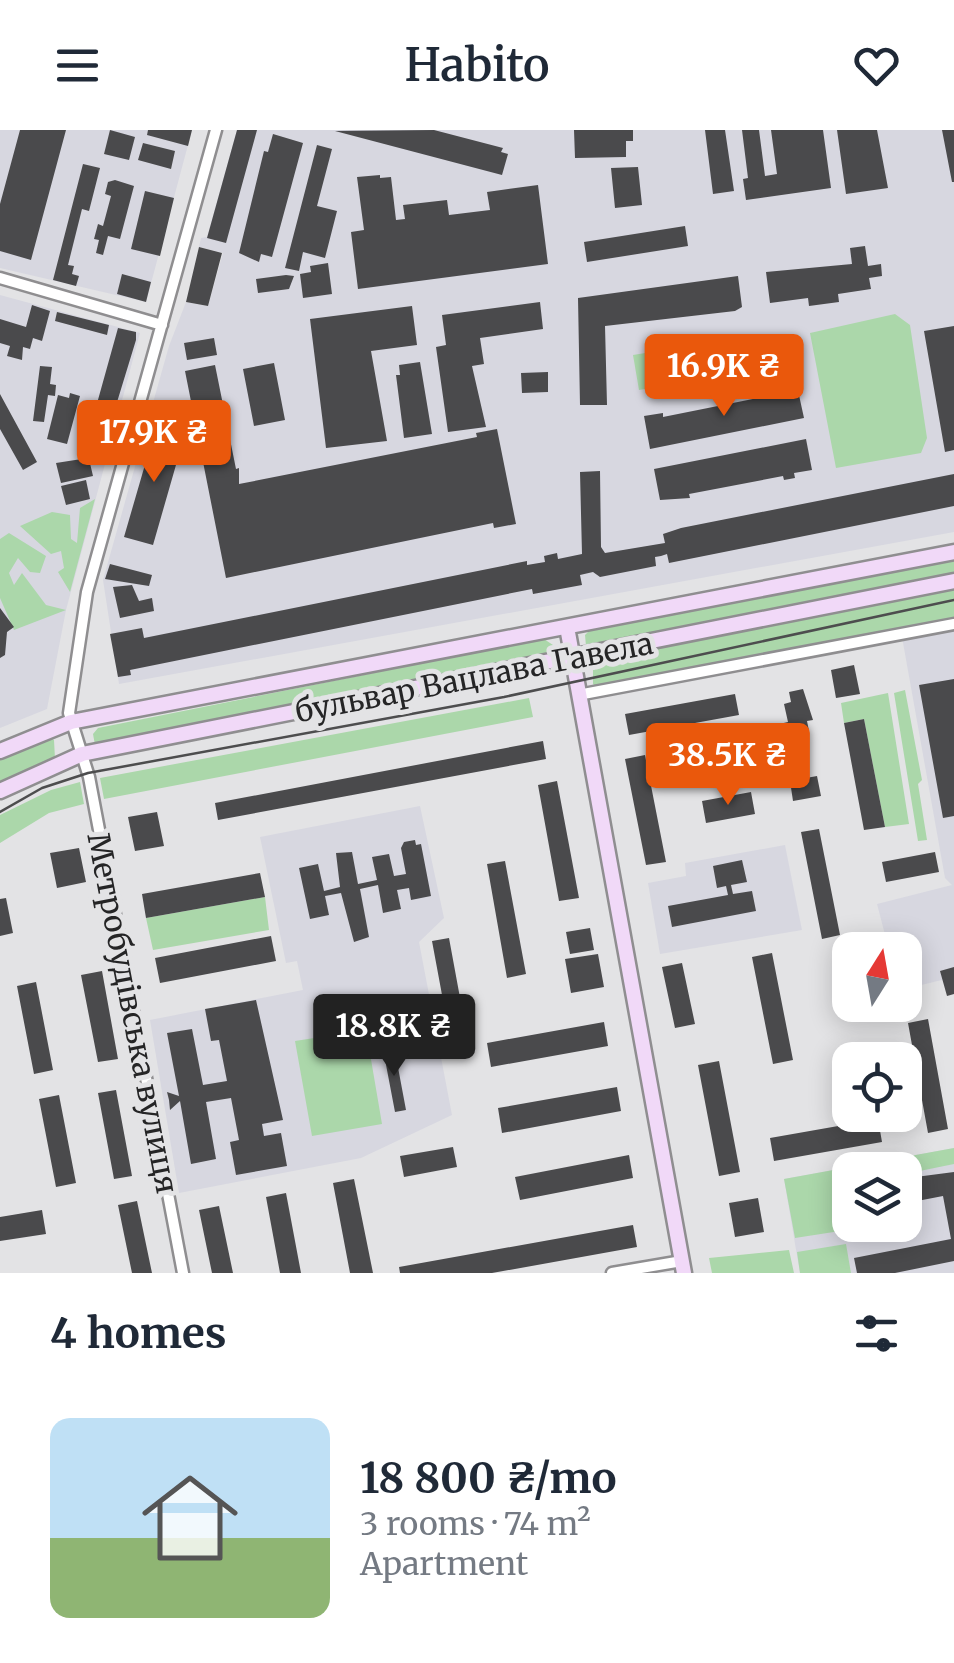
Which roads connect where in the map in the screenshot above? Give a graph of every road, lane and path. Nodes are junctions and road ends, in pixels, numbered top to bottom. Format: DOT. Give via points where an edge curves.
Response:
graph roads {
  1 [pos="216,130"];
  2 [pos="0,278"];
  3 [pos="162,324"];
  4 [pos="954,552"];
  5 [pos="954,581"];
  6 [pos="954,624"];
  7 [pos="566,627"];
  8 [pos="571,658"];
  9 [pos="578,696"];
  10 [pos="70,722"];
  11 [pos="0,750"];
  12 [pos="82,754"];
  13 [pos="0,791"];
  14 [pos="683,1267"];
  15 [pos="182,1273"];
  16 [pos="612,1273"];
  1 -- 3 [label="street"];
  2 -- 3 [label="street"];
  3 -- 10 [label="street" via="87,592"];
  4 -- 7 [label="main road, бульвар Вацлава Гавела"];
  5 -- 8 [label="main road, бульвар Вацлава Гавела"];
  6 -- 9 [label="street, бульвар Вацлава Гавела"];
  7 -- 8 [label="main road"];
  7 -- 10 [label="main road, бульвар Вацлава Гавела"];
  8 -- 9 [label="main road"];
  8 -- 12 [label="main road, бульвар Вацлава Гавела"];
  9 -- 14 [label="main road"];
  10 -- 11 [label="main road, бульвар Вацлава Гавела"];
  10 -- 12 [label="street, Метробудівська вулиця"];
  12 -- 13 [label="main road, бульвар Вацлава Гавела"];
  12 -- 15 [label="street, Метробудівська вулиця"];
  14 -- 16 [label="street"];
}
